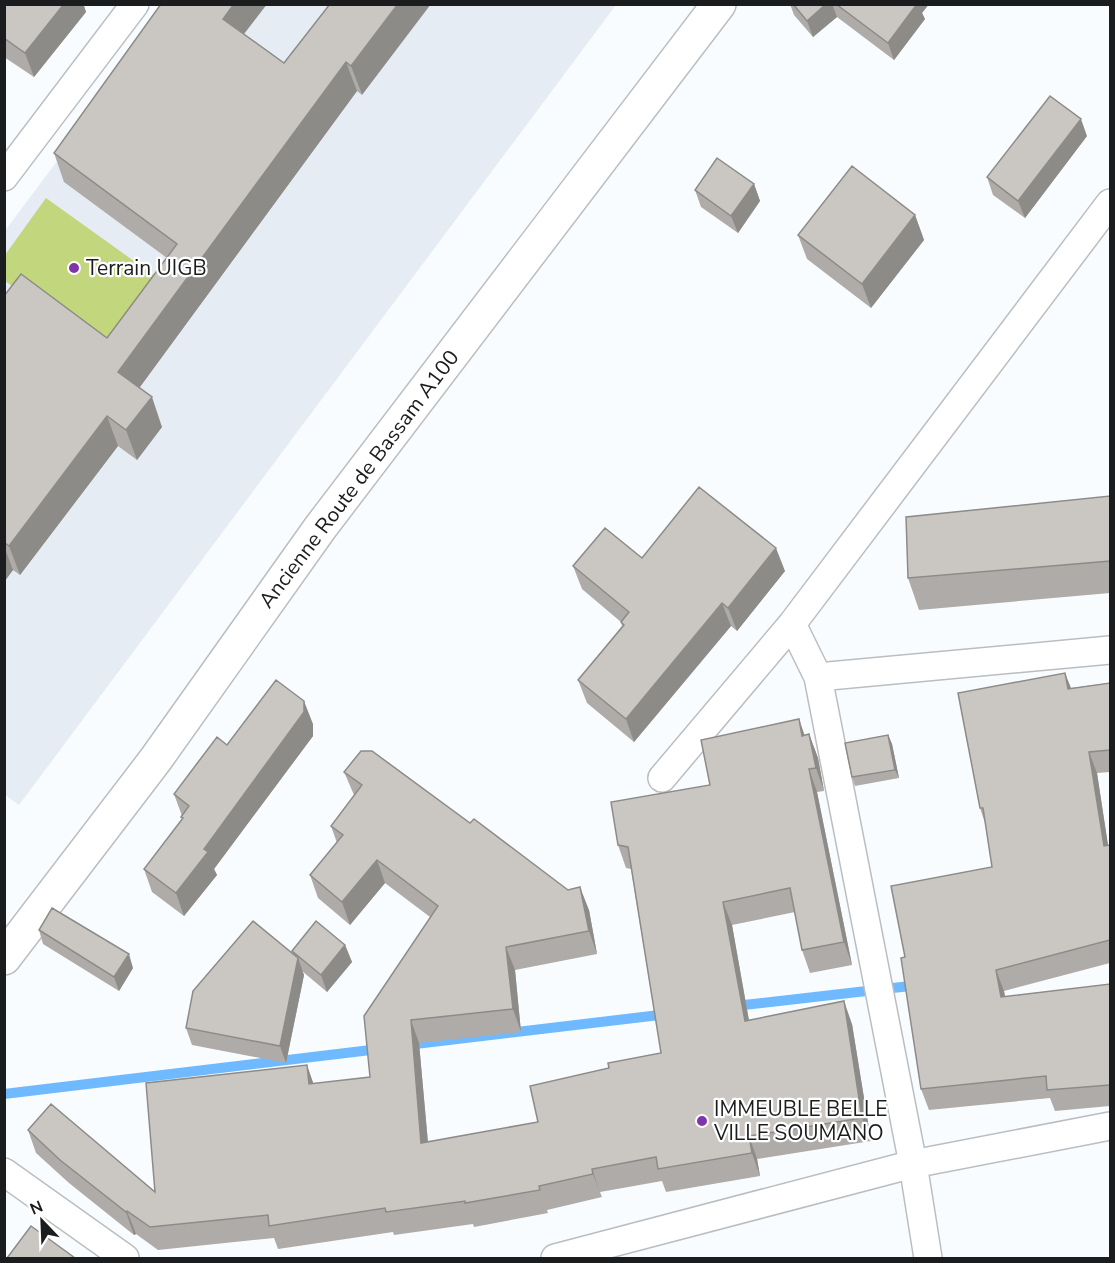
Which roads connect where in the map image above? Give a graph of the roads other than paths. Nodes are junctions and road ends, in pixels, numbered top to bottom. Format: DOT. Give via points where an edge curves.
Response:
graph roads {
  1 [pos="135,4"];
  2 [pos="719,4"];
  3 [pos="4,177"];
  4 [pos="1110,203"];
  5 [pos="792,624"];
  6 [pos="1110,650"];
  7 [pos="818,677"];
  8 [pos="662,778"];
  9 [pos="4,958"];
  10 [pos="1110,1126"];
  11 [pos="913,1164"];
  12 [pos="4,1172"];
  13 [pos="125,1258"];
  14 [pos="555,1258"];
  15 [pos="928,1258"];
  1 -- 3 [label="street"];
  2 -- 9 [label="main road, Ancienne Route de Bassam A100" via="320,528 156,759"];
  4 -- 5 [label="street"];
  5 -- 7 [label="street"];
  5 -- 8 [label="street"];
  6 -- 7 [label="street"];
  7 -- 11 [label="street"];
  10 -- 11 [label="street"];
  11 -- 14 [label="street"];
  11 -- 15 [label="street"];
  12 -- 13 [label="street"];
}
